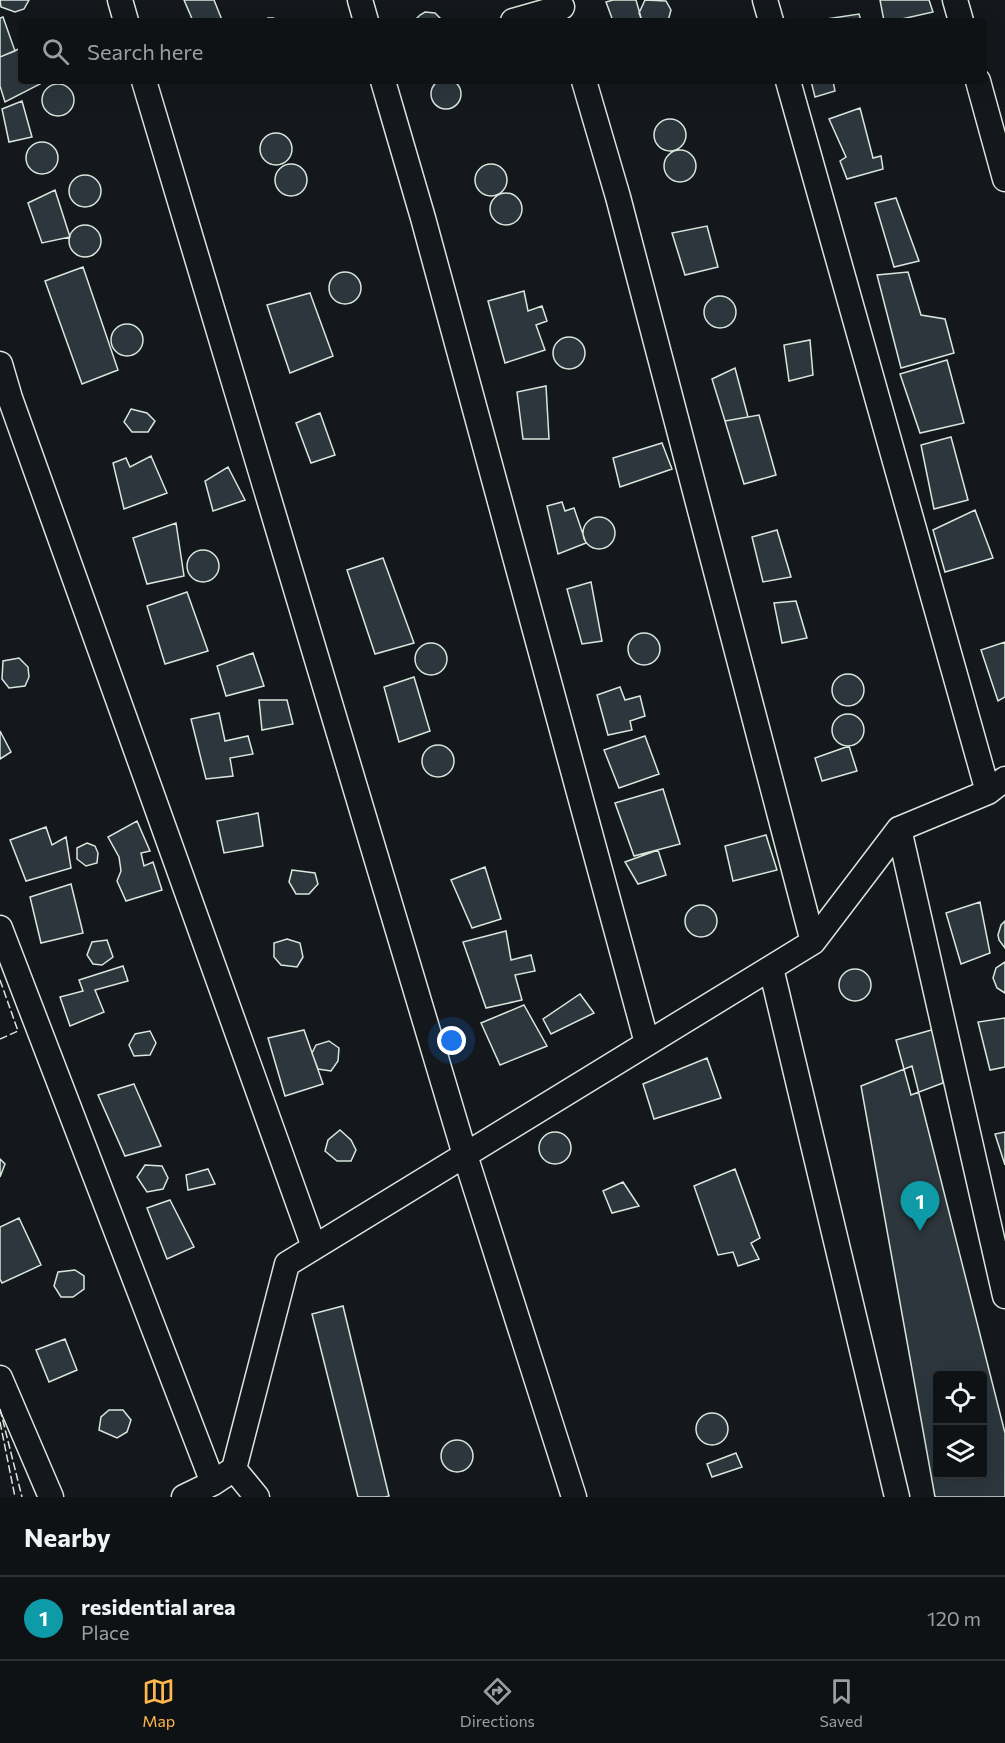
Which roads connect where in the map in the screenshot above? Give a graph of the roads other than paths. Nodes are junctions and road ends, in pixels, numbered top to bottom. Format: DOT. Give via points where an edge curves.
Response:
graph roads {
  1 [pos="120,0"];
  2 [pos="360,0"];
  3 [pos="765,0"];
  4 [pos="956,0"];
  5 [pos="563,9"];
  6 [pos="125,18"];
  7 [pos="365,18"];
  8 [pos="526,18"];
  9 [pos="770,18"];
  10 [pos="960,18"];
  11 [pos="145,84"];
  12 [pos="384,84"];
  13 [pos="585,84"];
  14 [pos="789,84"];
  15 [pos="979,84"];
  16 [pos="1005,179"];
  17 [pos="0,364"];
  18 [pos="996,786"];
  19 [pos="899,829"];
  20 [pos="0,928"];
  21 [pos="813,942"];
  22 [pos="771,968"];
  23 [pos="647,1043"];
  24 [pos="465,1155"];
  25 [pos="314,1247"];
  26 [pos="1005,1296"];
  27 [pos="0,1378"];
  28 [pos="234,1469"];
  29 [pos="213,1484"];
  30 [pos="51,1497"];
  31 [pos="184,1497"];
  32 [pos="257,1497"];
  33 [pos="574,1497"];
  34 [pos="897,1497"];
  1 -- 6 [label="street"];
  2 -- 7 [label="street"];
  3 -- 9 [label="street"];
  4 -- 10 [label="street"];
  5 -- 8 [label="street"];
  11 -- 24 [label="street"];
  12 -- 23 [label="street"];
  13 -- 21 [label="street"];
  14 -- 18 [label="street"];
  15 -- 16 [label="street"];
  17 -- 25 [label="street"];
  18 -- 19 [label="street"];
  19 -- 21 [label="street"];
  19 -- 26 [label="street"];
  20 -- 29 [label="street"];
  21 -- 22 [label="street"];
  22 -- 23 [label="street"];
  22 -- 34 [label="street"];
  23 -- 24 [label="street"];
  24 -- 25 [label="street"];
  24 -- 33 [label="street"];
  25 -- 28 [label="street" via="287,1264"];
  27 -- 30 [label="street"];
  28 -- 29 [label="street"];
  28 -- 32 [label="street"];
  29 -- 31 [label="street"];
}
